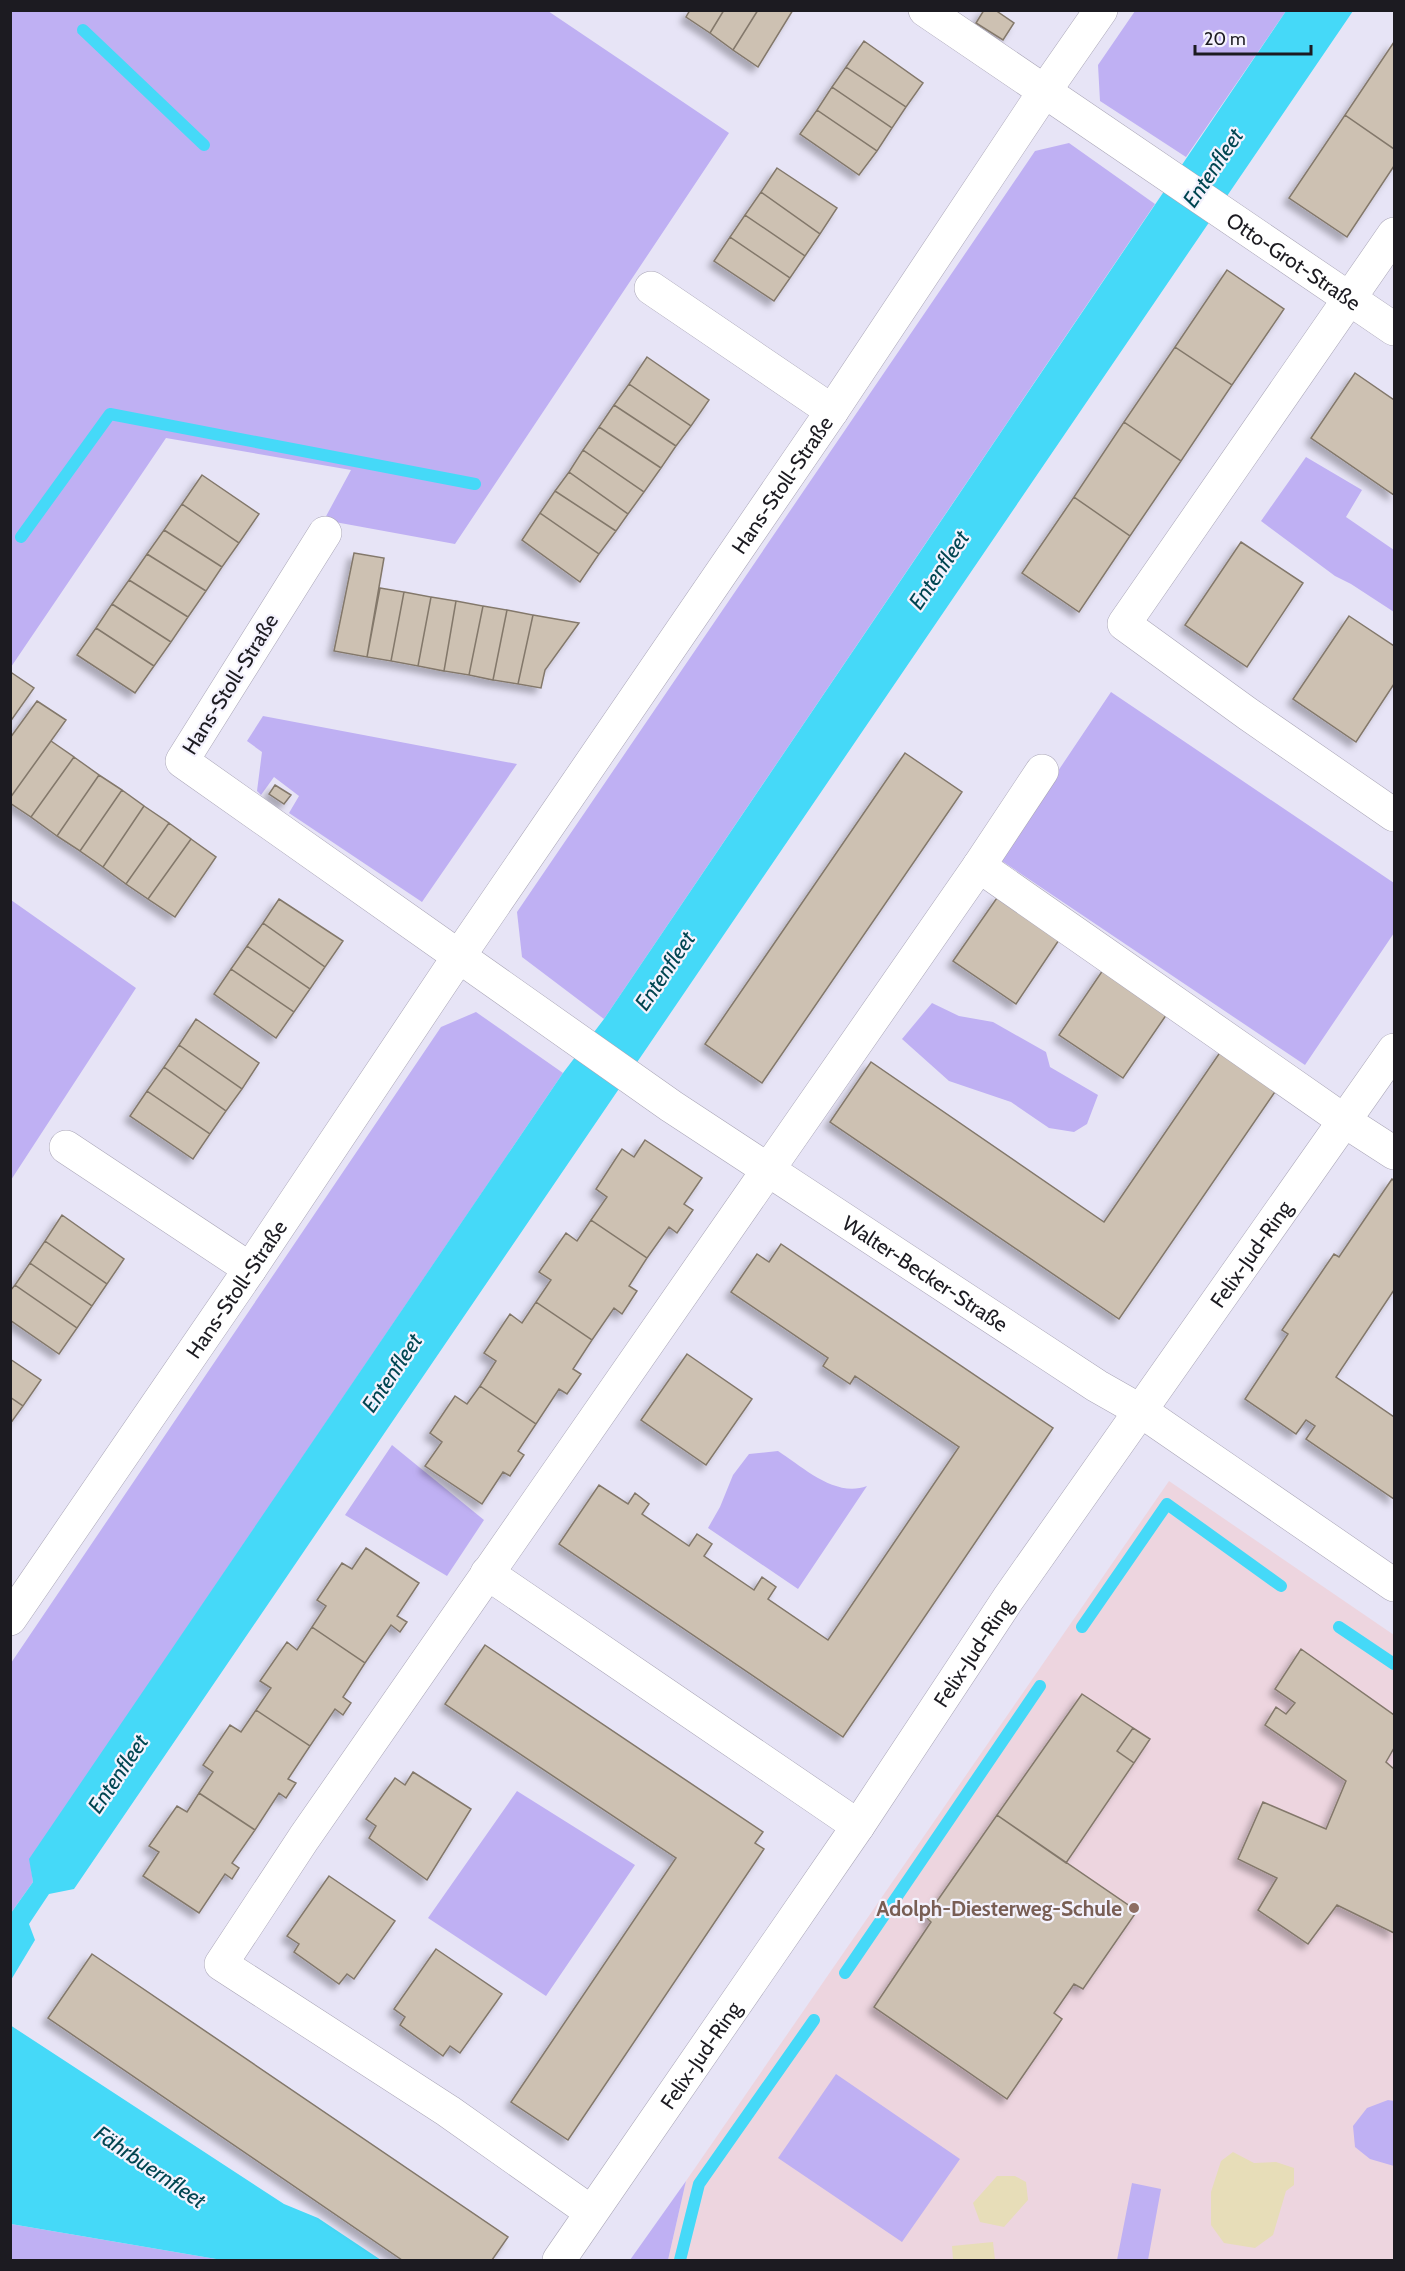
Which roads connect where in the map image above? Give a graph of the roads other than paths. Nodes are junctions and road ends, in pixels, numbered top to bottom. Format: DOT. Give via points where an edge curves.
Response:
graph roads {
  1 [pos="925,10"];
  2 [pos="1101,10"];
  3 [pos="1044,92"];
  4 [pos="1395,234"];
  5 [pos="651,288"];
  6 [pos="1350,298"];
  7 [pos="1395,329"];
  8 [pos="832,411"];
  9 [pos="325,533"];
  10 [pos="1042,771"];
  11 [pos="1395,815"];
  12 [pos="979,866"];
  13 [pos="459,956"];
  14 [pos="1395,1050"];
  15 [pos="1346,1122"];
  16 [pos="66,1147"];
  17 [pos="1395,1154"];
  18 [pos="768,1170"];
  19 [pos="250,1269"];
  20 [pos="1141,1412"];
  21 [pos="487,1573"];
  22 [pos="1395,1585"];
  23 [pos="10,1619"];
  24 [pos="858,1826"];
  25 [pos="591,2212"];
  26 [pos="559,2260"];
  1 -- 3 [label="street, Otto-Grot-Straße"];
  2 -- 3 [label="street, Hans-Stoll-Straße"];
  3 -- 6 [label="street, Otto-Grot-Straße"];
  3 -- 8 [label="street, Hans-Stoll-Straße"];
  4 -- 6 [label="street"];
  5 -- 8 [label="street"];
  6 -- 7 [label="street, Otto-Grot-Straße"];
  6 -- 11 [label="street" via="1124,624"];
  8 -- 13 [label="street, Hans-Stoll-Straße"];
  9 -- 13 [label="street, Hans-Stoll-Straße" via="182,761"];
  10 -- 12 [label="street"];
  12 -- 15 [label="street"];
  12 -- 18 [label="street"];
  13 -- 18 [label="street, Walter-Becker-Straße"];
  13 -- 19 [label="street, Hans-Stoll-Straße"];
  14 -- 15 [label="street, Felix-Jud-Ring"];
  15 -- 17 [label="street"];
  15 -- 20 [label="street, Felix-Jud-Ring"];
  16 -- 19 [label="street"];
  18 -- 20 [label="street, Walter-Becker-Straße"];
  18 -- 21 [label="street"];
  19 -- 23 [label="street, Hans-Stoll-Straße"];
  20 -- 22 [label="street, Walter-Becker-Straße"];
  20 -- 24 [label="street, Felix-Jud-Ring" via="1008,1599"];
  21 -- 24 [label="street"];
  21 -- 25 [label="street" via="221,1964 448,2111"];
  24 -- 25 [label="street, Felix-Jud-Ring"];
  25 -- 26 [label="street, Felix-Jud-Ring"];
}
